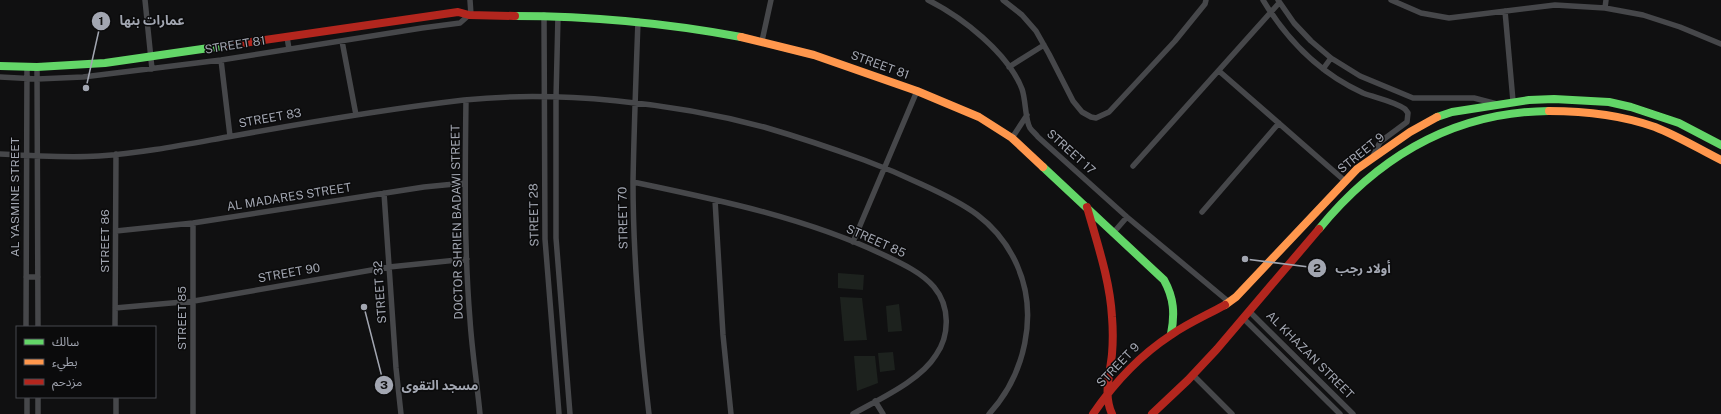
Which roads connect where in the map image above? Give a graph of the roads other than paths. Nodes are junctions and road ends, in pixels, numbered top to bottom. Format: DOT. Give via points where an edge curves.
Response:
graph roads {
  1 [pos="144,0"];
  2 [pos="470,0"];
  3 [pos="771,0"];
  4 [pos="928,0"];
  5 [pos="1003,0"];
  6 [pos="1206,0"];
  7 [pos="1263,0"];
  8 [pos="1391,0"];
  9 [pos="1606,0"];
  10 [pos="1278,2"];
  11 [pos="1605,8"];
  12 [pos="1505,11"];
  13 [pos="1271,13"];
  14 [pos="470,15"];
  15 [pos="544,15"];
  16 [pos="558,16"];
  17 [pos="638,22"];
  18 [pos="287,37"];
  19 [pos="342,41"];
  20 [pos="762,41"];
  21 [pos="1721,44"];
  22 [pos="1044,45"];
  23 [pos="289,49"];
  24 [pos="150,56"];
  25 [pos="1331,58"];
  26 [pos="221,60"];
  27 [pos="0,66"];
  28 [pos="1009,67"];
  29 [pos="27,68"];
  30 [pos="37,68"];
  31 [pos="152,69"];
  32 [pos="1323,69"];
  33 [pos="1219,71"];
  34 [pos="0,77"];
  35 [pos="27,79"];
  36 [pos="37,79"];
  37 [pos="917,91"];
  38 [pos="1406,95"];
  39 [pos="544,98"];
  40 [pos="556,98"];
  41 [pos="466,100"];
  42 [pos="1513,101"];
  43 [pos="635,104"];
  44 [pos="1498,104"];
  45 [pos="1402,106"];
  46 [pos="356,114"];
  47 [pos="1027,115"];
  48 [pos="1279,123"];
  49 [pos="230,136"];
  50 [pos="1012,138"];
  51 [pos="1721,145"];
  52 [pos="0,154"];
  53 [pos="116,154"];
  54 [pos="26,156"];
  55 [pos="38,156"];
  56 [pos="1372,158"];
  57 [pos="1721,160"];
  58 [pos="1134,166"];
  59 [pos="884,168"];
  60 [pos="1345,181"];
  61 [pos="633,182"];
  62 [pos="465,183"];
  63 [pos="384,193"];
  64 [pos="715,200"];
  65 [pos="1086,206"];
  66 [pos="1202,212"];
  67 [pos="1127,217"];
  68 [pos="193,223"];
  69 [pos="116,231"];
  70 [pos="1114,232"];
  71 [pos="556,238"];
  72 [pos="545,239"];
  73 [pos="853,242"];
  74 [pos="467,259"];
  75 [pos="389,267"];
  76 [pos="26,277"];
  77 [pos="38,277"];
  78 [pos="194,301"];
  79 [pos="1229,302"];
  80 [pos="115,308"];
  81 [pos="1250,312"];
  82 [pos="1244,318"];
  83 [pos="26,326"];
  84 [pos="38,326"];
  85 [pos="115,326"];
  86 [pos="1171,334"];
  87 [pos="1193,375"];
  88 [pos="1108,391"];
  89 [pos="27,398"];
  90 [pos="38,398"];
  91 [pos="116,398"];
  92 [pos="875,401"];
  93 [pos="27,414"];
  94 [pos="38,414"];
  95 [pos="116,414"];
  96 [pos="193,414"];
  97 [pos="401,414"];
  98 [pos="480,414"];
  99 [pos="559,414"];
  100 [pos="570,414"];
  101 [pos="649,414"];
  102 [pos="731,414"];
  103 [pos="853,414"];
  104 [pos="883,414"];
  105 [pos="989,414"];
  106 [pos="1093,414"];
  107 [pos="1112,414"];
  108 [pos="1152,414"];
  109 [pos="1232,414"];
  110 [pos="1340,414"];
  111 [pos="1353,414"];
  1 -- 24 [label="street"];
  2 -- 14 [label="street"];
  3 -- 20 [label="street"];
  4 -- 28 [label="street, STREET 17" via="978,33"];
  5 -- 22 [label="street" via="1022,15"];
  6 -- 22 [label="street" via="1175,41 1109,112 1101,117 1091,117 1082,112 1073,101"];
  7 -- 13 [label="street"];
  8 -- 12 [label="street" via="1421,13 1449,18"];
  9 -- 11 [label="street"];
  10 -- 13 [label="street"];
  10 -- 25 [label="street" via="1311,41"];
  11 -- 12 [label="street" via="1555,5"];
  11 -- 21 [label="street" via="1680,27"];
  12 -- 42 [label="street"];
  13 -- 32 [label="street" via="1303,53"];
  13 -- 33 [label="street"];
  14 -- 15 [label="main road, STREET 81"];
  14 -- 18 [label="main road, STREET 81" via="458,12"];
  14 -- 19 [label="street, STREET 81" via="460,23"];
  15 -- 16 [label="main road, STREET 81"];
  15 -- 39 [label="street, STREET 28"];
  16 -- 17 [label="main road, STREET 81"];
  16 -- 40 [label="street, STREET 28"];
  17 -- 20 [label="main road, STREET 81" via="700,29"];
  17 -- 43 [label="street, STREET 70"];
  18 -- 23 [label="street"];
  18 -- 24 [label="main road, STREET 81"];
  19 -- 23 [label="street, STREET 81"];
  19 -- 46 [label="street"];
  20 -- 37 [label="main road, STREET 81" via="814,55"];
  22 -- 28 [label="street"];
  23 -- 26 [label="street, STREET 81"];
  24 -- 30 [label="main road, STREET 81"];
  24 -- 31 [label="street"];
  25 -- 32 [label="street"];
  25 -- 38 [label="street" via="1360,76"];
  26 -- 31 [label="street, STREET 81"];
  26 -- 49 [label="street"];
  27 -- 29 [label="main road, STREET 81"];
  28 -- 47 [label="street, STREET 17" via="1022,90"];
  29 -- 30 [label="main road, STREET 81"];
  29 -- 35 [label="street, AL YASMINE STREET"];
  30 -- 36 [label="street, AL YASMINE STREET"];
  31 -- 36 [label="street, STREET 81"];
  32 -- 45 [label="street" via="1362,92"];
  33 -- 48 [label="street"];
  33 -- 58 [label="street"];
  34 -- 35 [label="street, STREET 81"];
  35 -- 36 [label="street, STREET 81"];
  35 -- 54 [label="street, AL YASMINE STREET"];
  36 -- 55 [label="street, AL YASMINE STREET"];
  37 -- 50 [label="main road, STREET 81" via="979,117"];
  37 -- 59 [label="street"];
  38 -- 44 [label="street" via="1420,99 1474,98"];
  38 -- 45 [label="street"];
  39 -- 40 [label="street, STREET 83"];
  39 -- 41 [label="street, STREET 83"];
  39 -- 72 [label="street, STREET 28"];
  40 -- 43 [label="street, STREET 83"];
  40 -- 71 [label="street, STREET 28"];
  41 -- 46 [label="street, STREET 83"];
  41 -- 62 [label="street, DOCTOR SHRIEN BADAWI STREET"];
  42 -- 44 [label="main road, STREET 9"];
  42 -- 51 [label="main road, STREET 9" via="1587,100 1631,107 1679,123"];
  43 -- 59 [label="street, STREET 83" via="698,113 762,127"];
  43 -- 61 [label="street, STREET 70"];
  44 -- 56 [label="main road, STREET 9" via="1452,112 1432,119"];
  45 -- 56 [label="street" via="1408,113 1407,122 1380,142"];
  46 -- 49 [label="street, STREET 83"];
  47 -- 50 [label="street"];
  47 -- 67 [label="street, STREET 17" via="1030,128 1038,137"];
  48 -- 60 [label="street"];
  48 -- 66 [label="street"];
  49 -- 53 [label="street, STREET 83" via="186,145"];
  50 -- 65 [label="main road, STREET 81"];
  52 -- 54 [label="street, STREET 83"];
  53 -- 55 [label="street, STREET 83"];
  53 -- 69 [label="street, STREET 86"];
  54 -- 55 [label="street, STREET 83"];
  54 -- 76 [label="street, AL YASMINE STREET"];
  55 -- 77 [label="street, AL YASMINE STREET"];
  56 -- 60 [label="main road, STREET 9"];
  57 -- 81 [label="main road, STREET 9" via="1667,132 1598,113 1527,113 1459,126 1412,146 1366,178"];
  59 -- 73 [label="street"];
  59 -- 105 [label="street, STREET 83" via="947,195 977,213 1001,238 1018,268 1025,292 1026,342 1019,366 1008,388"];
  60 -- 79 [label="main road, STREET 9" via="1247,287"];
  61 -- 64 [label="street, STREET 85"];
  61 -- 101 [label="street, STREET 70" via="638,309"];
  62 -- 63 [label="street, AL MADARES STREET"];
  62 -- 74 [label="street, DOCTOR SHRIEN BADAWI STREET"];
  63 -- 68 [label="street, AL MADARES STREET"];
  63 -- 75 [label="street, STREET 32"];
  64 -- 73 [label="street, STREET 85" via="808,226"];
  64 -- 102 [label="street" via="723,334"];
  65 -- 70 [label="main road, STREET 81"];
  65 -- 88 [label="main road" via="1104,263 1112,302 1113,340"];
  67 -- 70 [label="street"];
  67 -- 79 [label="street, STREET 17"];
  68 -- 69 [label="street, AL MADARES STREET"];
  68 -- 78 [label="street, STREET 85"];
  69 -- 80 [label="street, STREET 86"];
  70 -- 86 [label="main road, STREET 81" via="1159,274 1168,286 1174,306"];
  71 -- 72 [label="street"];
  71 -- 100 [label="street, STREET 28"];
  72 -- 99 [label="street, STREET 28"];
  73 -- 92 [label="street, STREET 85" via="898,262 926,279 941,298 947,322 946,334 936,356 918,374"];
  74 -- 75 [label="street, STREET 90"];
  74 -- 98 [label="street, DOCTOR SHRIEN BADAWI STREET" via="470,320"];
  75 -- 78 [label="street, STREET 90"];
  75 -- 97 [label="street, STREET 32"];
  76 -- 77 [label="street"];
  76 -- 83 [label="street, AL YASMINE STREET"];
  77 -- 84 [label="street, AL YASMINE STREET"];
  78 -- 80 [label="street, STREET 90"];
  78 -- 96 [label="street, STREET 85"];
  79 -- 86 [label="main road, STREET 9"];
  80 -- 85 [label="street, STREET 86"];
  81 -- 82 [label="main road, STREET 9"];
  81 -- 111 [label="street, AL KHAZAN STREET"];
  82 -- 87 [label="main road, STREET 9"];
  82 -- 110 [label="street, AL KHAZAN STREET"];
  86 -- 88 [label="main road, STREET 9" via="1139,359"];
  87 -- 108 [label="main road, STREET 9"];
  87 -- 109 [label="street"];
  88 -- 106 [label="main road, STREET 9"];
  88 -- 107 [label="main road" via="1108,404"];
  89 -- 93 [label="street"];
  90 -- 94 [label="street"];
  91 -- 95 [label="street"];
  92 -- 103 [label="street, STREET 85"];
  92 -- 104 [label="street"];
}
